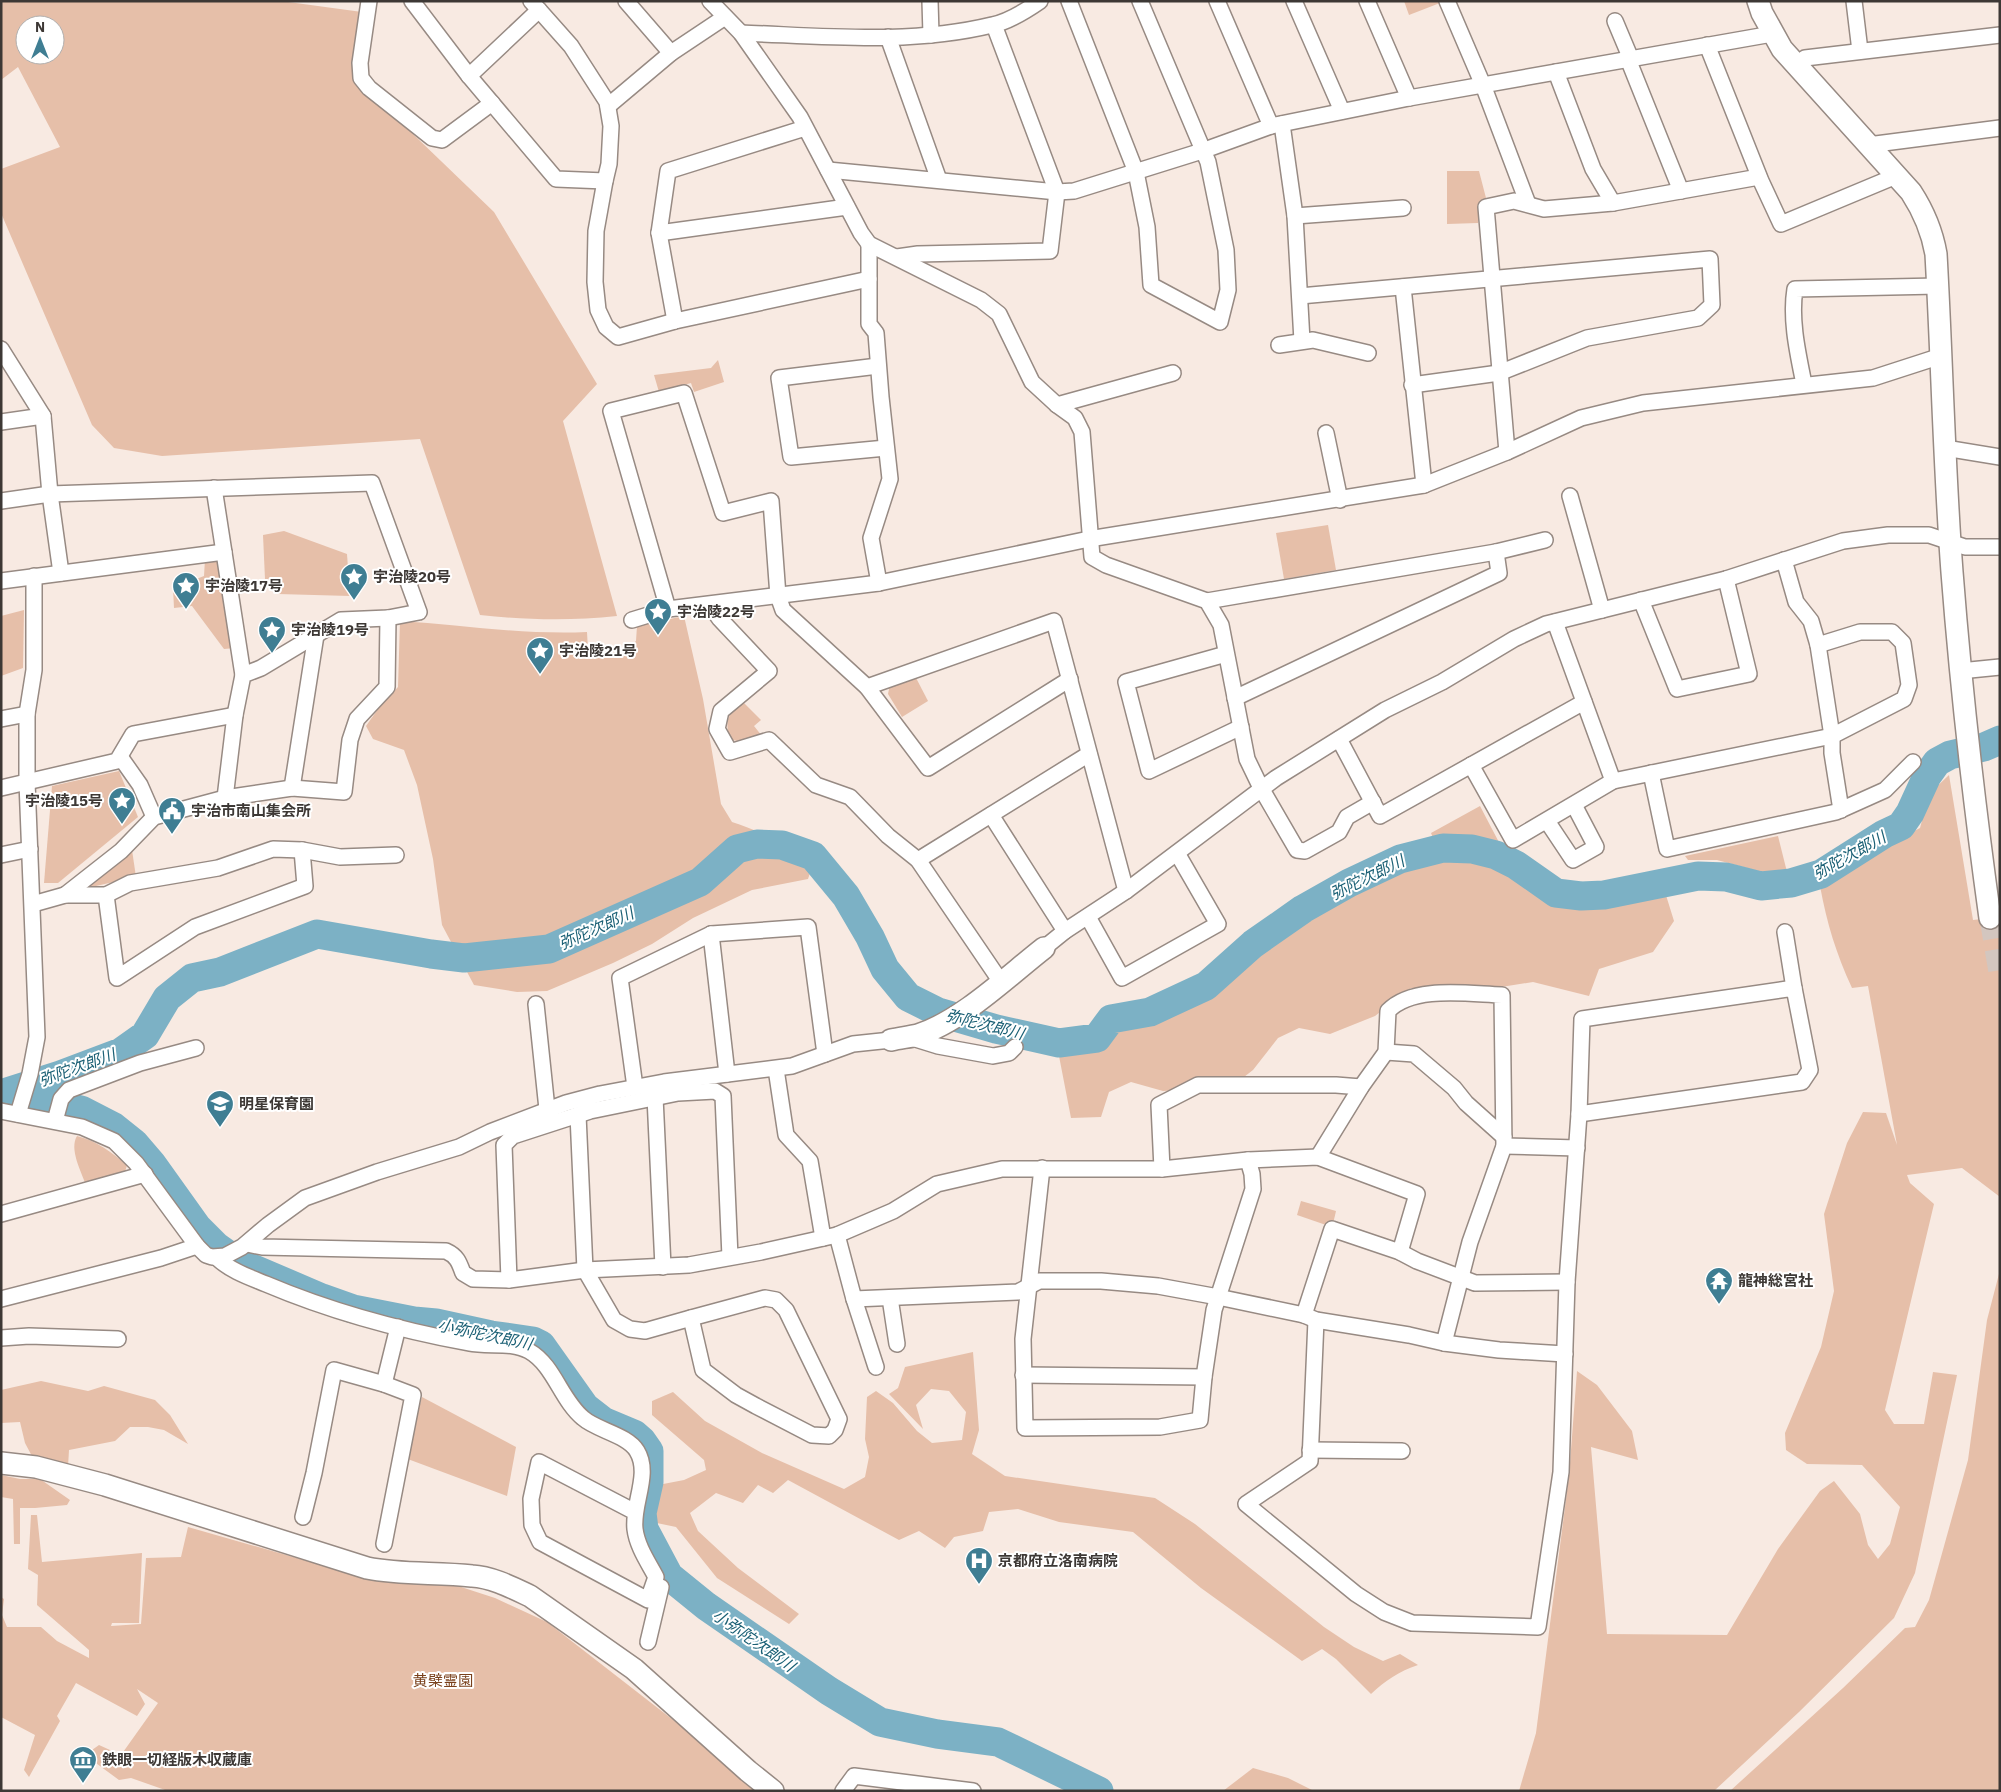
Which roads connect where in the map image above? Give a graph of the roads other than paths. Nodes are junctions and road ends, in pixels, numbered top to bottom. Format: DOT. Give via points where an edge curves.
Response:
graph roads {
  1 [pos="362,1"];
  2 [pos="370,1"];
  3 [pos="412,1"];
  4 [pos="626,1"];
  5 [pos="710,1"];
  6 [pos="930,1"];
  7 [pos="1040,1"];
  8 [pos="1069,1"];
  9 [pos="1140,1"];
  10 [pos="1217,1"];
  11 [pos="1294,1"];
  12 [pos="1367,1"];
  13 [pos="1447,1"];
  14 [pos="1758,1"];
  15 [pos="1854,1"];
  16 [pos="535,5"];
  17 [pos="726,17"];
  18 [pos="1615,21"];
  19 [pos="994,25"];
  20 [pos="741,33"];
  21 [pos="1772,34"];
  22 [pos="931,35"];
  23 [pos="2000,35"];
  24 [pos="888,37"];
  25 [pos="1707,45"];
  26 [pos="1860,52"];
  27 [pos="671,53"];
  28 [pos="1630,59"];
  29 [pos="1796,65"];
  30 [pos="1556,72"];
  31 [pos="469,76"];
  32 [pos="1483,85"];
  33 [pos="1410,98"];
  34 [pos="492,103"];
  35 [pos="608,106"];
  36 [pos="1342,112"];
  37 [pos="1277,125"];
  38 [pos="805,128"];
  39 [pos="2000,128"];
  40 [pos="1868,145"];
  41 [pos="1202,151"];
  42 [pos="828,170"];
  43 [pos="1136,172"];
  44 [pos="1896,176"];
  45 [pos="1759,177"];
  46 [pos="604,180"];
  47 [pos="939,180"];
  48 [pos="1681,191"];
  49 [pos="1058,192"];
  50 [pos="1613,203"];
  51 [pos="1528,204"];
  52 [pos="848,207"];
  53 [pos="1403,208"];
  54 [pos="1295,216"];
  55 [pos="659,233"];
  56 [pos="870,244"];
  57 [pos="897,258"];
  58 [pos="1492,278"];
  59 [pos="869,279"];
  60 [pos="1938,286"];
  61 [pos="1403,287"];
  62 [pos="1300,296"];
  63 [pos="675,321"];
  64 [pos="1302,341"];
  65 [pos="1279,345"];
  66 [pos="1,349"];
  67 [pos="1368,353"];
  68 [pos="1941,356"];
  69 [pos="878,366"];
  70 [pos="1173,373"];
  71 [pos="1499,373"];
  72 [pos="1804,384"];
  73 [pos="1412,386"];
  74 [pos="1057,405"];
  75 [pos="42,416"];
  76 [pos="1,422"];
  77 [pos="1326,433"];
  78 [pos="886,448"];
  79 [pos="1945,448"];
  80 [pos="1507,452"];
  81 [pos="2000,457"];
  82 [pos="1424,485"];
  83 [pos="214,488"];
  84 [pos="50,494"];
  85 [pos="1570,496"];
  86 [pos="1340,500"];
  87 [pos="1,501"];
  88 [pos="1089,539"];
  89 [pos="1545,540"];
  90 [pos="1950,542"];
  91 [pos="2000,547"];
  92 [pos="224,552"];
  93 [pos="1496,552"];
  94 [pos="1784,560"];
  95 [pos="61,573"];
  96 [pos="34,576"];
  97 [pos="1726,579"];
  98 [pos="1,581"];
  99 [pos="879,583"];
  100 [pos="778,596"];
  101 [pos="1641,600"];
  102 [pos="1207,601"];
  103 [pos="710,605"];
  104 [pos="668,610"];
  105 [pos="1602,610"];
  106 [pos="388,618"];
  107 [pos="632,620"];
  108 [pos="1555,622"];
  109 [pos="316,635"];
  110 [pos="1818,645"];
  111 [pos="1226,654"];
  112 [pos="2000,667"];
  113 [pos="1960,671"];
  114 [pos="242,675"];
  115 [pos="1070,679"];
  116 [pos="867,688"];
  117 [pos="1235,698"];
  118 [pos="1584,702"];
  119 [pos="27,714"];
  120 [pos="235,715"];
  121 [pos="1,719"];
  122 [pos="1241,727"];
  123 [pos="1832,736"];
  124 [pos="1339,738"];
  125 [pos="1090,754"];
  126 [pos="120,758"];
  127 [pos="1913,762"];
  128 [pos="1471,765"];
  129 [pos="1652,774"];
  130 [pos="1613,781"];
  131 [pos="27,782"];
  132 [pos="1,788"];
  133 [pos="292,788"];
  134 [pos="1261,788"];
  135 [pos="225,798"];
  136 [pos="1373,802"];
  137 [pos="1574,805"];
  138 [pos="1841,810"];
  139 [pos="991,815"];
  140 [pos="154,817"];
  141 [pos="1547,821"];
  142 [pos="30,849"];
  143 [pos="302,850"];
  144 [pos="1177,853"];
  145 [pos="1,855"];
  146 [pos="396,855"];
  147 [pos="918,860"];
  148 [pos="1126,891"];
  149 [pos="65,895"];
  150 [pos="106,895"];
  151 [pos="33,904"];
  152 [pos="1088,916"];
  153 [pos="1990,918"];
  154 [pos="1065,931"];
  155 [pos="1785,932"];
  156 [pos="711,934"];
  157 [pos="1044,948"];
  158 [pos="993,988"];
  159 [pos="1794,988"];
  160 [pos="536,1004"];
  161 [pos="900,1038"];
  162 [pos="1015,1047"];
  163 [pos="196,1048"];
  164 [pos="1386,1052"];
  165 [pos="825,1054"];
  166 [pos="776,1069"];
  167 [pos="727,1074"];
  168 [pos="635,1087"];
  169 [pos="1361,1087"];
  170 [pos="655,1097"];
  171 [pos="547,1109"];
  172 [pos="19,1110"];
  173 [pos="1,1111"];
  174 [pos="1579,1114"];
  175 [pos="578,1115"];
  176 [pos="56,1116"];
  177 [pos="1504,1141"];
  178 [pos="1577,1148"];
  179 [pos="1318,1158"];
  180 [pos="1248,1160"];
  181 [pos="1042,1168"];
  182 [pos="1162,1169"];
  183 [pos="145,1174"];
  184 [pos="1,1214"];
  185 [pos="830,1237"];
  186 [pos="197,1246"];
  187 [pos="244,1246"];
  188 [pos="1400,1252"];
  189 [pos="221,1257"];
  190 [pos="730,1257"];
  191 [pos="663,1267"];
  192 [pos="584,1270"];
  193 [pos="1461,1277"];
  194 [pos="509,1280"];
  195 [pos="1567,1282"];
  196 [pos="1029,1287"];
  197 [pos="1218,1297"];
  198 [pos="890,1298"];
  199 [pos="1,1299"];
  200 [pos="854,1300"];
  201 [pos="691,1318"];
  202 [pos="1310,1318"];
  203 [pos="398,1327"];
  204 [pos="1,1338"];
  205 [pos="118,1339"];
  206 [pos="1444,1343"];
  207 [pos="897,1344"];
  208 [pos="1565,1354"];
  209 [pos="876,1367"];
  210 [pos="1023,1375"];
  211 [pos="1204,1378"];
  212 [pos="384,1384"];
  213 [pos="1310,1450"];
  214 [pos="1402,1451"];
  215 [pos="1,1463"];
  216 [pos="635,1512"];
  217 [pos="303,1517"];
  218 [pos="384,1544"];
  219 [pos="656,1577"];
  220 [pos="648,1642"];
  221 [pos="773,1791"];
  222 [pos="843,1791"];
  223 [pos="973,1791"];
  1 -- 2 [label="street"];
  2 -- 34 [label="street" via="360,63 361,78 369,88 432,138 442,140"];
  3 -- 31 [label="street"];
  4 -- 27 [label="street"];
  5 -- 17 [label="street"];
  6 -- 22 [label="street"];
  7 -- 19 [label="street"];
  8 -- 43 [label="street"];
  9 -- 41 [label="street"];
  10 -- 37 [label="street"];
  11 -- 36 [label="street"];
  12 -- 33 [label="street"];
  13 -- 32 [label="street"];
  14 -- 21 [label="street"];
  15 -- 26 [label="street"];
  16 -- 31 [label="street"];
  16 -- 35 [label="street" via="571,46"];
  17 -- 20 [label="street"];
  17 -- 27 [label="street"];
  18 -- 28 [label="street"];
  19 -- 22 [label="street"];
  19 -- 49 [label="street"];
  20 -- 24 [label="street"];
  20 -- 38 [label="street"];
  21 -- 25 [label="street"];
  21 -- 29 [label="street"];
  22 -- 24 [label="street"];
  23 -- 26 [label="street"];
  24 -- 47 [label="street"];
  25 -- 28 [label="street"];
  25 -- 45 [label="street"];
  26 -- 29 [label="street" via="1805,58"];
  27 -- 35 [label="street"];
  28 -- 30 [label="street"];
  28 -- 48 [label="street"];
  29 -- 40 [label="street"];
  30 -- 32 [label="street"];
  30 -- 50 [label="street" via="1593,169"];
  31 -- 34 [label="street"];
  32 -- 33 [label="street"];
  32 -- 51 [label="street"];
  33 -- 36 [label="street"];
  34 -- 46 [label="street" via="556,179"];
  35 -- 46 [label="street" via="611,126 609,164"];
  36 -- 37 [label="street"];
  37 -- 41 [label="street"];
  37 -- 54 [label="street"];
  38 -- 42 [label="street"];
  38 -- 55 [label="street" via="668,171"];
  39 -- 40 [label="street"];
  40 -- 44 [label="street"];
  41 -- 43 [label="street"];
  41 -- 43 [label="street" via="1208,162 1226,250 1228,290 1220,322 1151,285 1147,227"];
  42 -- 47 [label="street"];
  42 -- 52 [label="street"];
  43 -- 49 [label="street" via="1074,191"];
  44 -- 45 [label="street" via="1781,224"];
  44 -- 60 [label="street" via="1911,192 1929,226 1936,254"];
  45 -- 48 [label="street"];
  46 -- 63 [label="street" via="596,231 595,282 598,310 606,327 618,337"];
  47 -- 49 [label="street"];
  48 -- 50 [label="street"];
  49 -- 57 [label="street" via="1050,251 918,254"];
  50 -- 51 [label="street" via="1544,209"];
  51 -- 58 [label="street" via="1514,201 1486,207"];
  52 -- 55 [label="street"];
  52 -- 56 [label="street"];
  53 -- 54 [label="street"];
  54 -- 62 [label="street"];
  55 -- 63 [label="street"];
  56 -- 57 [label="street"];
  56 -- 59 [label="street"];
  57 -- 74 [label="street" via="981,300 999,314 1032,382"];
  58 -- 61 [label="street"];
  58 -- 71 [label="street"];
  58 -- 71 [label="street" via="1710,259 1712,304 1698,318 1587,338"];
  59 -- 63 [label="street"];
  59 -- 69 [label="street" via="869,324 876,333"];
  60 -- 68 [label="street"];
  60 -- 72 [label="street" via="1795,289 1793,303"];
  61 -- 62 [label="street"];
  61 -- 73 [label="street"];
  62 -- 64 [label="street"];
  64 -- 65 [label="street"];
  64 -- 67 [label="street" via="1312,340"];
  66 -- 75 [label="street"];
  68 -- 72 [label="street" via="1873,378"];
  68 -- 79 [label="street"];
  69 -- 78 [label="street"];
  69 -- 78 [label="street" via="779,378 791,457"];
  70 -- 74 [label="street"];
  71 -- 73 [label="street"];
  71 -- 80 [label="street"];
  72 -- 80 [label="street" via="1643,404 1581,418"];
  73 -- 82 [label="street"];
  74 -- 88 [label="street" via="1075,418 1082,432"];
  75 -- 76 [label="street"];
  75 -- 84 [label="street"];
  77 -- 86 [label="street"];
  78 -- 99 [label="street" via="890,479 871,538"];
  79 -- 81 [label="street"];
  79 -- 90 [label="street"];
  80 -- 82 [label="street"];
  82 -- 86 [label="street"];
  83 -- 84 [label="street"];
  83 -- 92 [label="street"];
  83 -- 106 [label="street" via="372,483 419,612"];
  84 -- 87 [label="street"];
  84 -- 95 [label="street"];
  85 -- 105 [label="street"];
  86 -- 88 [label="street"];
  88 -- 99 [label="street"];
  88 -- 102 [label="street" via="1092,557 1099,561"];
  89 -- 93 [label="street"];
  90 -- 91 [label="street" via="1965,547"];
  90 -- 94 [label="street" via="1930,535 1888,535 1843,541"];
  90 -- 113 [label="street"];
  92 -- 95 [label="street"];
  92 -- 114 [label="street"];
  93 -- 102 [label="street"];
  93 -- 117 [label="street" via="1499,573"];
  94 -- 97 [label="street"];
  94 -- 110 [label="street" via="1796,602 1811,621"];
  95 -- 96 [label="street"];
  96 -- 98 [label="street"];
  96 -- 119 [label="street" via="34,670"];
  97 -- 101 [label="street"];
  97 -- 101 [label="street" via="1749,674 1677,688"];
  99 -- 100 [label="street"];
  100 -- 103 [label="street"];
  100 -- 104 [label="street" via="770,500 723,514 684,393 611,411"];
  100 -- 116 [label="street" via="783,610"];
  101 -- 105 [label="street"];
  102 -- 111 [label="street" via="1221,624"];
  103 -- 104 [label="street"];
  103 -- 147 [label="street" via="769,671 721,710 717,729 730,752 769,740 816,785 850,797 888,836"];
  104 -- 107 [label="street"];
  105 -- 108 [label="street"];
  106 -- 109 [label="street" via="341,620"];
  106 -- 133 [label="street" via="386,688 357,719 350,740 344,792"];
  108 -- 118 [label="street"];
  108 -- 124 [label="street" via="1514,639"];
  109 -- 114 [label="street" via="261,668"];
  109 -- 133 [label="street"];
  110 -- 123 [label="street"];
  110 -- 123 [label="street" via="1860,632 1892,632 1903,642 1909,685 1904,699"];
  111 -- 117 [label="street"];
  111 -- 122 [label="street" via="1126,682 1149,771"];
  112 -- 113 [label="street"];
  113 -- 153 [label="street"];
  114 -- 120 [label="street"];
  115 -- 116 [label="street" via="1054,621"];
  115 -- 116 [label="street" via="928,768"];
  115 -- 125 [label="street"];
  117 -- 122 [label="street"];
  118 -- 128 [label="street"];
  118 -- 130 [label="street"];
  119 -- 121 [label="street"];
  119 -- 131 [label="street"];
  120 -- 126 [label="street" via="133,734"];
  120 -- 135 [label="street"];
  122 -- 134 [label="street" via="1247,759"];
  123 -- 129 [label="street"];
  123 -- 138 [label="street"];
  124 -- 134 [label="street"];
  124 -- 136 [label="street"];
  125 -- 139 [label="street"];
  125 -- 148 [label="street"];
  126 -- 131 [label="street"];
  126 -- 140 [label="street" via="140,785"];
  127 -- 138 [label="street" via="1885,790"];
  128 -- 136 [label="street" via="1380,816"];
  128 -- 141 [label="street" via="1512,840"];
  129 -- 130 [label="street"];
  129 -- 138 [label="street" via="1667,849"];
  130 -- 137 [label="street"];
  131 -- 132 [label="street"];
  131 -- 142 [label="street"];
  133 -- 135 [label="street"];
  134 -- 136 [label="street" via="1298,850 1305,851 1339,832 1346,817"];
  134 -- 144 [label="street"];
  135 -- 140 [label="street"];
  137 -- 141 [label="street"];
  137 -- 141 [label="street" via="1596,847 1573,860"];
  139 -- 147 [label="street"];
  139 -- 154 [label="street"];
  140 -- 149 [label="street" via="121,851"];
  142 -- 145 [label="street"];
  142 -- 151 [label="street"];
  143 -- 146 [label="street" via="340,857"];
  143 -- 150 [label="street" via="273,848 218,868 130,883"];
  143 -- 150 [label="street" via="305,886 195,927 117,978"];
  144 -- 148 [label="street"];
  144 -- 152 [label="street" via="1218,924 1122,978"];
  147 -- 158 [label="street"];
  148 -- 152 [label="street"];
  149 -- 150 [label="street"];
  149 -- 151 [label="street"];
  151 -- 172 [label="street" via="37,1037"];
  152 -- 154 [label="street"];
  154 -- 157 [label="street"];
  155 -- 159 [label="street"];
  156 -- 165 [label="street" via="808,927"];
  156 -- 167 [label="street"];
  156 -- 168 [label="street" via="620,978"];
  157 -- 158 [label="street"];
  158 -- 161 [label="street" via="934,1028"];
  159 -- 174 [label="street" via="1582,1019"];
  159 -- 174 [label="street" via="1810,1070 1802,1082"];
  160 -- 171 [label="street"];
  161 -- 162 [label="street" via="993,1056 1009,1053"];
  161 -- 165 [label="street" via="853,1044"];
  163 -- 176 [label="street" via="140,1062 69,1090 61,1099"];
  164 -- 169 [label="street"];
  164 -- 177 [label="street" via="1414,1054 1454,1088"];
  164 -- 177 [label="street" via="1388,1011 1402,1001 1422,994 1502,995"];
  165 -- 166 [label="street"];
  166 -- 167 [label="street"];
  166 -- 185 [label="street" via="786,1135 810,1161"];
  167 -- 168 [label="street"];
  168 -- 171 [label="street"];
  169 -- 179 [label="street"];
  169 -- 182 [label="street" via="1198,1085 1158,1105"];
  170 -- 175 [label="street"];
  170 -- 190 [label="street" via="715,1090 723,1096"];
  170 -- 191 [label="street"];
  171 -- 187 [label="street" via="459,1147 305,1198"];
  172 -- 173 [label="street"];
  172 -- 176 [label="street"];
  174 -- 178 [label="street"];
  175 -- 192 [label="street"];
  175 -- 194 [label="street" via="513,1136 504,1145"];
  176 -- 183 [label="street" via="114,1141"];
  177 -- 178 [label="street"];
  177 -- 193 [label="street"];
  178 -- 195 [label="street"];
  179 -- 180 [label="street"];
  179 -- 188 [label="street" via="1417,1194"];
  180 -- 182 [label="street"];
  180 -- 197 [label="street" via="1253,1189"];
  181 -- 182 [label="street"];
  181 -- 185 [label="street" via="1002,1169 937,1184 893,1211"];
  181 -- 196 [label="street"];
  183 -- 184 [label="street"];
  183 -- 186 [label="street"];
  185 -- 190 [label="street"];
  185 -- 200 [label="street"];
  186 -- 189 [label="street" via="206,1255"];
  186 -- 199 [label="street"];
  187 -- 189 [label="street"];
  187 -- 194 [label="street" via="446,1251 458,1260 463,1273 473,1279"];
  188 -- 193 [label="street"];
  188 -- 202 [label="street" via="1332,1229"];
  189 -- 203 [label="street" via="227,1267 304,1300 361,1319"];
  190 -- 191 [label="street"];
  191 -- 192 [label="street"];
  192 -- 194 [label="street"];
  192 -- 201 [label="street" via="614,1320 630,1329 645,1331"];
  193 -- 195 [label="street" via="1476,1283"];
  193 -- 206 [label="street"];
  195 -- 208 [label="street"];
  196 -- 197 [label="street" via="1039,1282 1101,1281 1158,1286"];
  196 -- 198 [label="street" via="1018,1292"];
  196 -- 210 [label="street"];
  197 -- 202 [label="street"];
  197 -- 211 [label="street"];
  198 -- 200 [label="street"];
  198 -- 207 [label="street"];
  200 -- 209 [label="street"];
  201 -- 201 [label="street" via="765,1298 776,1300 786,1310 839,1419 835,1430 829,1436 812,1435 736,1396 716,1381 703,1370"];
  202 -- 206 [label="street"];
  202 -- 213 [label="street"];
  203 -- 212 [label="street"];
  203 -- 216 [label="street" via="472,1344 517,1346 529,1351 545,1365 583,1419 637,1449 642,1464"];
  204 -- 205 [label="street"];
  206 -- 208 [label="street"];
  208 -- 213 [label="street" via="1561,1472 1538,1627 1412,1623 1384,1612 1356,1594 1246,1504 1310,1461"];
  210 -- 211 [label="street"];
  210 -- 211 [label="street" via="1025,1428 1160,1427 1200,1420"];
  212 -- 217 [label="street" via="334,1370"];
  212 -- 218 [label="street" via="413,1395"];
  213 -- 214 [label="street"];
  215 -- 221 [label="street" via="36,1467 105,1485 382,1571 474,1576 513,1588 634,1669"];
  216 -- 219 [label="street" via="635,1529 642,1552"];
  216 -- 219 [label="street" via="539,1462 531,1499 532,1525 540,1542 648,1600"];
  219 -- 220 [label="street" via="662,1583"];
  222 -- 223 [label="street" via="854,1776"];
}
